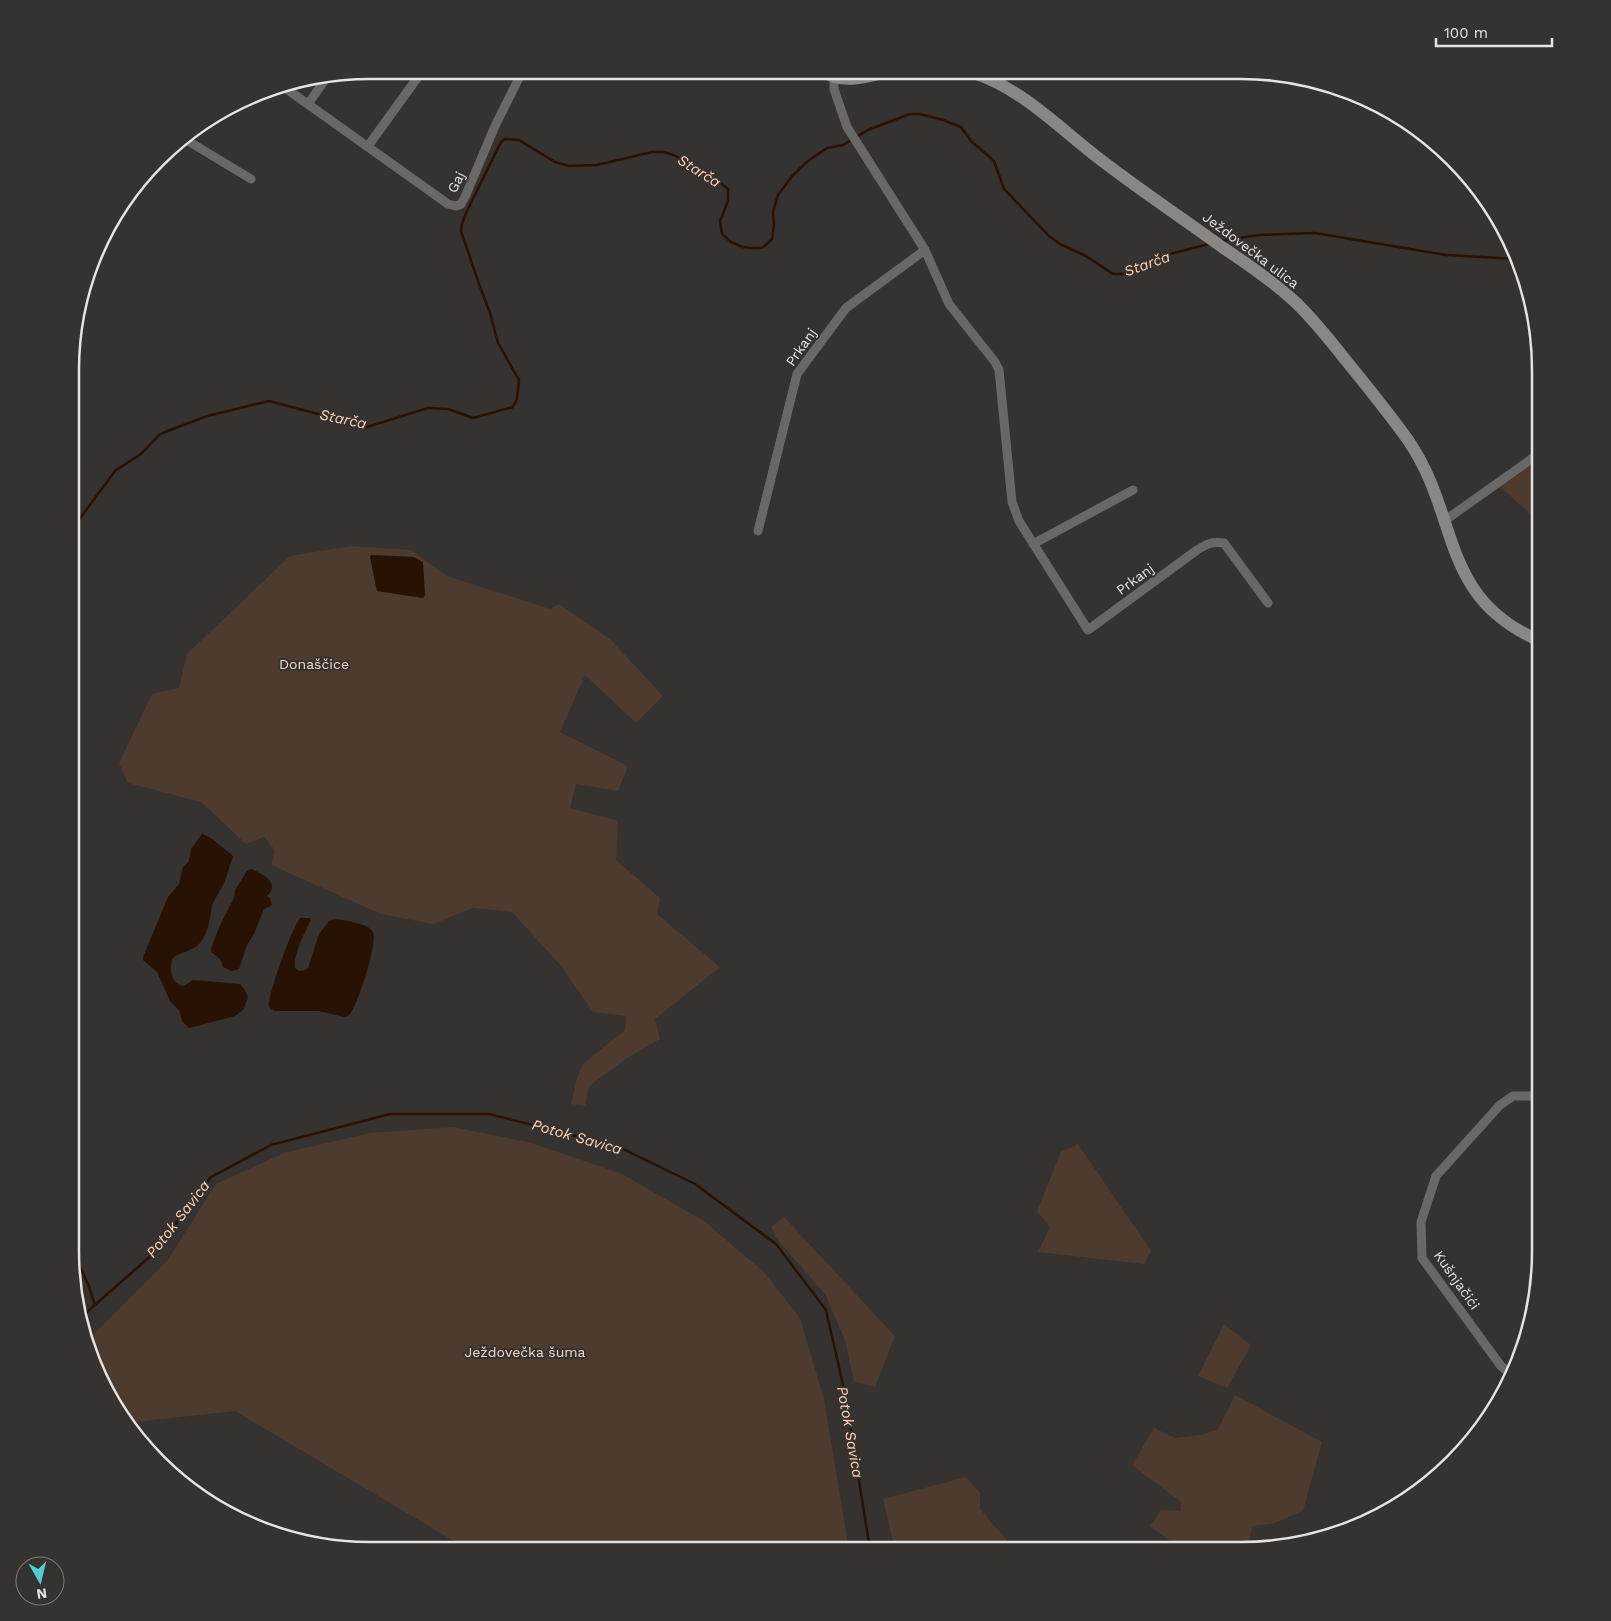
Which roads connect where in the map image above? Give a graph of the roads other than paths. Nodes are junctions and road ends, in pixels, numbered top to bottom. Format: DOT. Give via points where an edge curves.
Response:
graph roads {
  1 [pos="416,79"];
  2 [pos="519,79"];
  3 [pos="834,79"];
  4 [pos="989,79"];
  5 [pos="324,82"];
  6 [pos="289,90"];
  7 [pos="308,104"];
  8 [pos="189,142"];
  9 [pos="368,146"];
  10 [pos="251,179"];
  11 [pos="925,250"];
  12 [pos="1532,459"];
  13 [pos="1133,490"];
  14 [pos="1444,521"];
  15 [pos="758,531"];
  16 [pos="1033,544"];
  17 [pos="1268,603"];
  18 [pos="1532,637"];
  19 [pos="1532,1096"];
  20 [pos="1506,1370"];
  1 -- 9 [label="street"];
  2 -- 9 [label="street, Gaj" via="461,204 448,204"];
  3 -- 11 [label="street, Prkanj" via="835,95 849,131"];
  4 -- 14 [label="main road, Ježdovečka ulica" via="1041,110 1101,160 1291,298 1330,340 1411,445"];
  5 -- 7 [label="street"];
  6 -- 7 [label="street, Gaj"];
  7 -- 9 [label="street, Gaj"];
  8 -- 10 [label="street"];
  11 -- 15 [label="street, Prkanj" via="846,308 797,374"];
  11 -- 16 [label="street, Prkanj" via="949,304 999,370 1012,502"];
  12 -- 14 [label="street"];
  13 -- 16 [label="street"];
  14 -- 18 [label="main road, Ježdovečka ulica" via="1460,568 1474,592 1494,614"];
  16 -- 17 [label="street, Prkanj" via="1088,630 1197,550 1216,541 1224,543"];
  19 -- 20 [label="street, Kušnjačići" via="1513,1096 1500,1105 1436,1176 1421,1222 1422,1258"];
}
